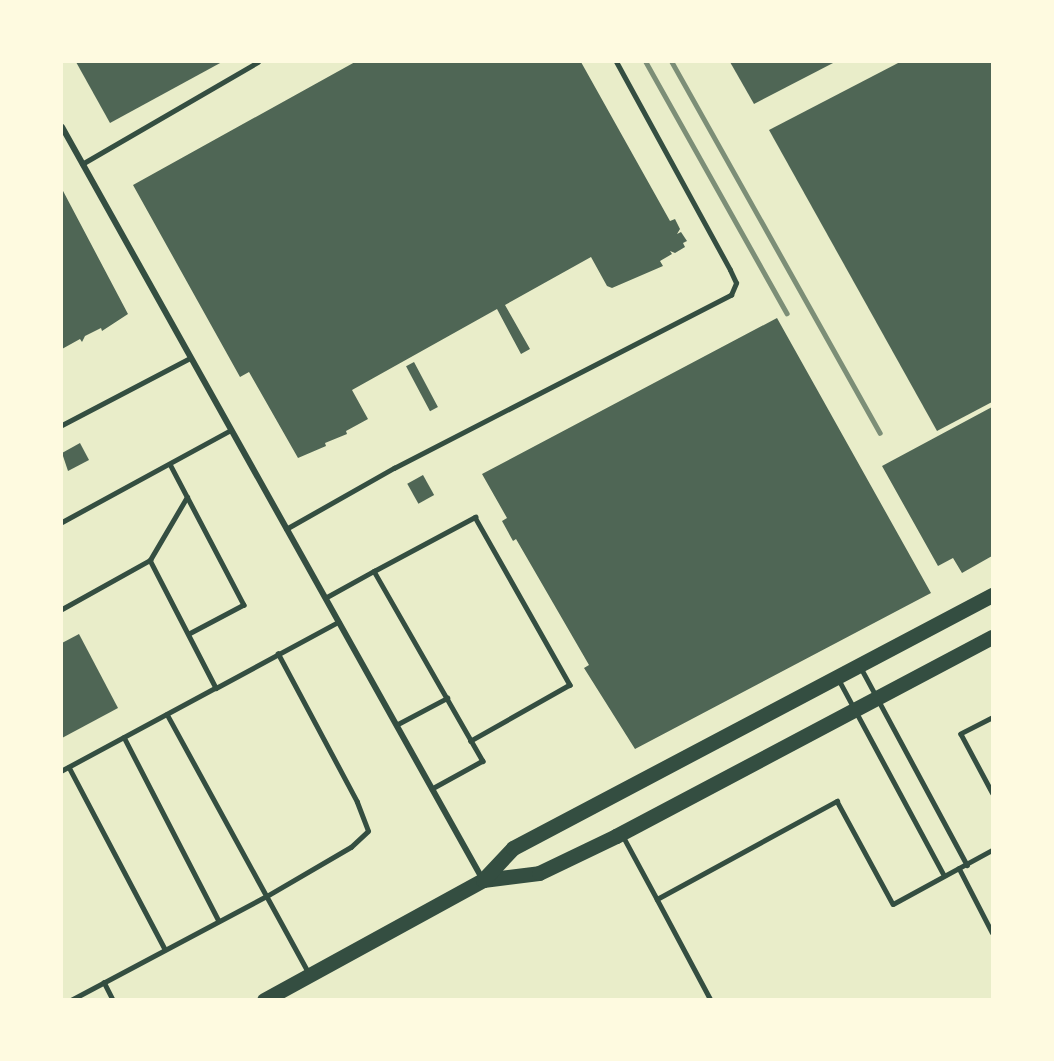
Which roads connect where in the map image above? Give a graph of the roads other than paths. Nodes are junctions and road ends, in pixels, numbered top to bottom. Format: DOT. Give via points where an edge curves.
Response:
graph roads {
  1 [pos="258,62"];
  2 [pos="616,62"];
  3 [pos="62,127"];
  4 [pos="82,164"];
  5 [pos="190,358"];
  6 [pos="62,425"];
  7 [pos="231,430"];
  8 [pos="170,464"];
  9 [pos="187,497"];
  10 [pos="62,522"];
  11 [pos="286,529"];
  12 [pos="150,560"];
  13 [pos="374,571"];
  14 [pos="993,595"];
  15 [pos="325,598"];
  16 [pos="62,609"];
  17 [pos="338,622"];
  18 [pos="189,634"];
  19 [pos="993,637"];
  20 [pos="278,654"];
  21 [pos="860,666"];
  22 [pos="838,677"];
  23 [pos="216,688"];
  24 [pos="447,698"];
  25 [pos="877,698"];
  26 [pos="856,710"];
  27 [pos="167,714"];
  28 [pos="993,718"];
  29 [pos="396,726"];
  30 [pos="123,737"];
  31 [pos="471,741"];
  32 [pos="69,767"];
  33 [pos="62,771"];
  34 [pos="432,789"];
  35 [pos="993,792"];
  36 [pos="622,833"];
  37 [pos="993,850"];
  38 [pos="967,865"];
  39 [pos="959,868"];
  40 [pos="944,875"];
  41 [pos="483,880"];
  42 [pos="267,896"];
  43 [pos="657,899"];
  44 [pos="219,921"];
  45 [pos="993,932"];
  46 [pos="165,949"];
  47 [pos="310,975"];
  48 [pos="104,982"];
  49 [pos="71,999"];
  50 [pos="113,999"];
  51 [pos="264,999"];
  52 [pos="711,999"];
  1 -- 4 [label="lane"];
  2 -- 11 [label="lane" via="730,270 736,283 731,295 404,463"];
  3 -- 4 [label="street"];
  4 -- 5 [label="street"];
  5 -- 6 [label="lane"];
  5 -- 7 [label="street"];
  7 -- 8 [label="lane"];
  7 -- 11 [label="street"];
  8 -- 9 [label="lane"];
  8 -- 10 [label="lane"];
  9 -- 12 [label="lane"];
  9 -- 18 [label="lane" via="244,605"];
  11 -- 15 [label="street"];
  12 -- 16 [label="lane"];
  12 -- 18 [label="lane"];
  13 -- 15 [label="lane"];
  13 -- 24 [label="lane"];
  13 -- 31 [label="lane" via="474,517 570,685"];
  14 -- 21 [label="main road"];
  15 -- 17 [label="street"];
  17 -- 20 [label="lane"];
  17 -- 29 [label="street"];
  18 -- 23 [label="lane"];
  19 -- 25 [label="main road"];
  20 -- 23 [label="lane"];
  20 -- 42 [label="lane" via="357,802 368,831 351,847"];
  21 -- 22 [label="main road"];
  21 -- 25 [label="lane"];
  22 -- 26 [label="lane"];
  22 -- 41 [label="main road" via="513,848"];
  23 -- 27 [label="lane"];
  24 -- 29 [label="lane"];
  24 -- 31 [label="lane"];
  25 -- 26 [label="main road"];
  25 -- 38 [label="lane"];
  26 -- 36 [label="main road"];
  26 -- 40 [label="lane"];
  27 -- 30 [label="lane"];
  27 -- 42 [label="lane"];
  28 -- 35 [label="lane" via="961,734"];
  29 -- 34 [label="street"];
  30 -- 32 [label="lane"];
  30 -- 44 [label="lane"];
  31 -- 34 [label="lane" via="483,761"];
  32 -- 33 [label="lane"];
  32 -- 46 [label="lane"];
  34 -- 41 [label="street"];
  36 -- 41 [label="main road" via="539,873"];
  36 -- 43 [label="lane"];
  37 -- 38 [label="lane"];
  38 -- 39 [label="lane"];
  39 -- 40 [label="lane"];
  39 -- 45 [label="lane"];
  40 -- 43 [label="lane" via="893,904 837,801"];
  41 -- 47 [label="main road"];
  42 -- 44 [label="lane"];
  42 -- 47 [label="lane"];
  43 -- 52 [label="lane"];
  44 -- 46 [label="lane"];
  46 -- 48 [label="lane"];
  47 -- 51 [label="main road"];
  48 -- 49 [label="lane"];
  48 -- 50 [label="lane"];
}
